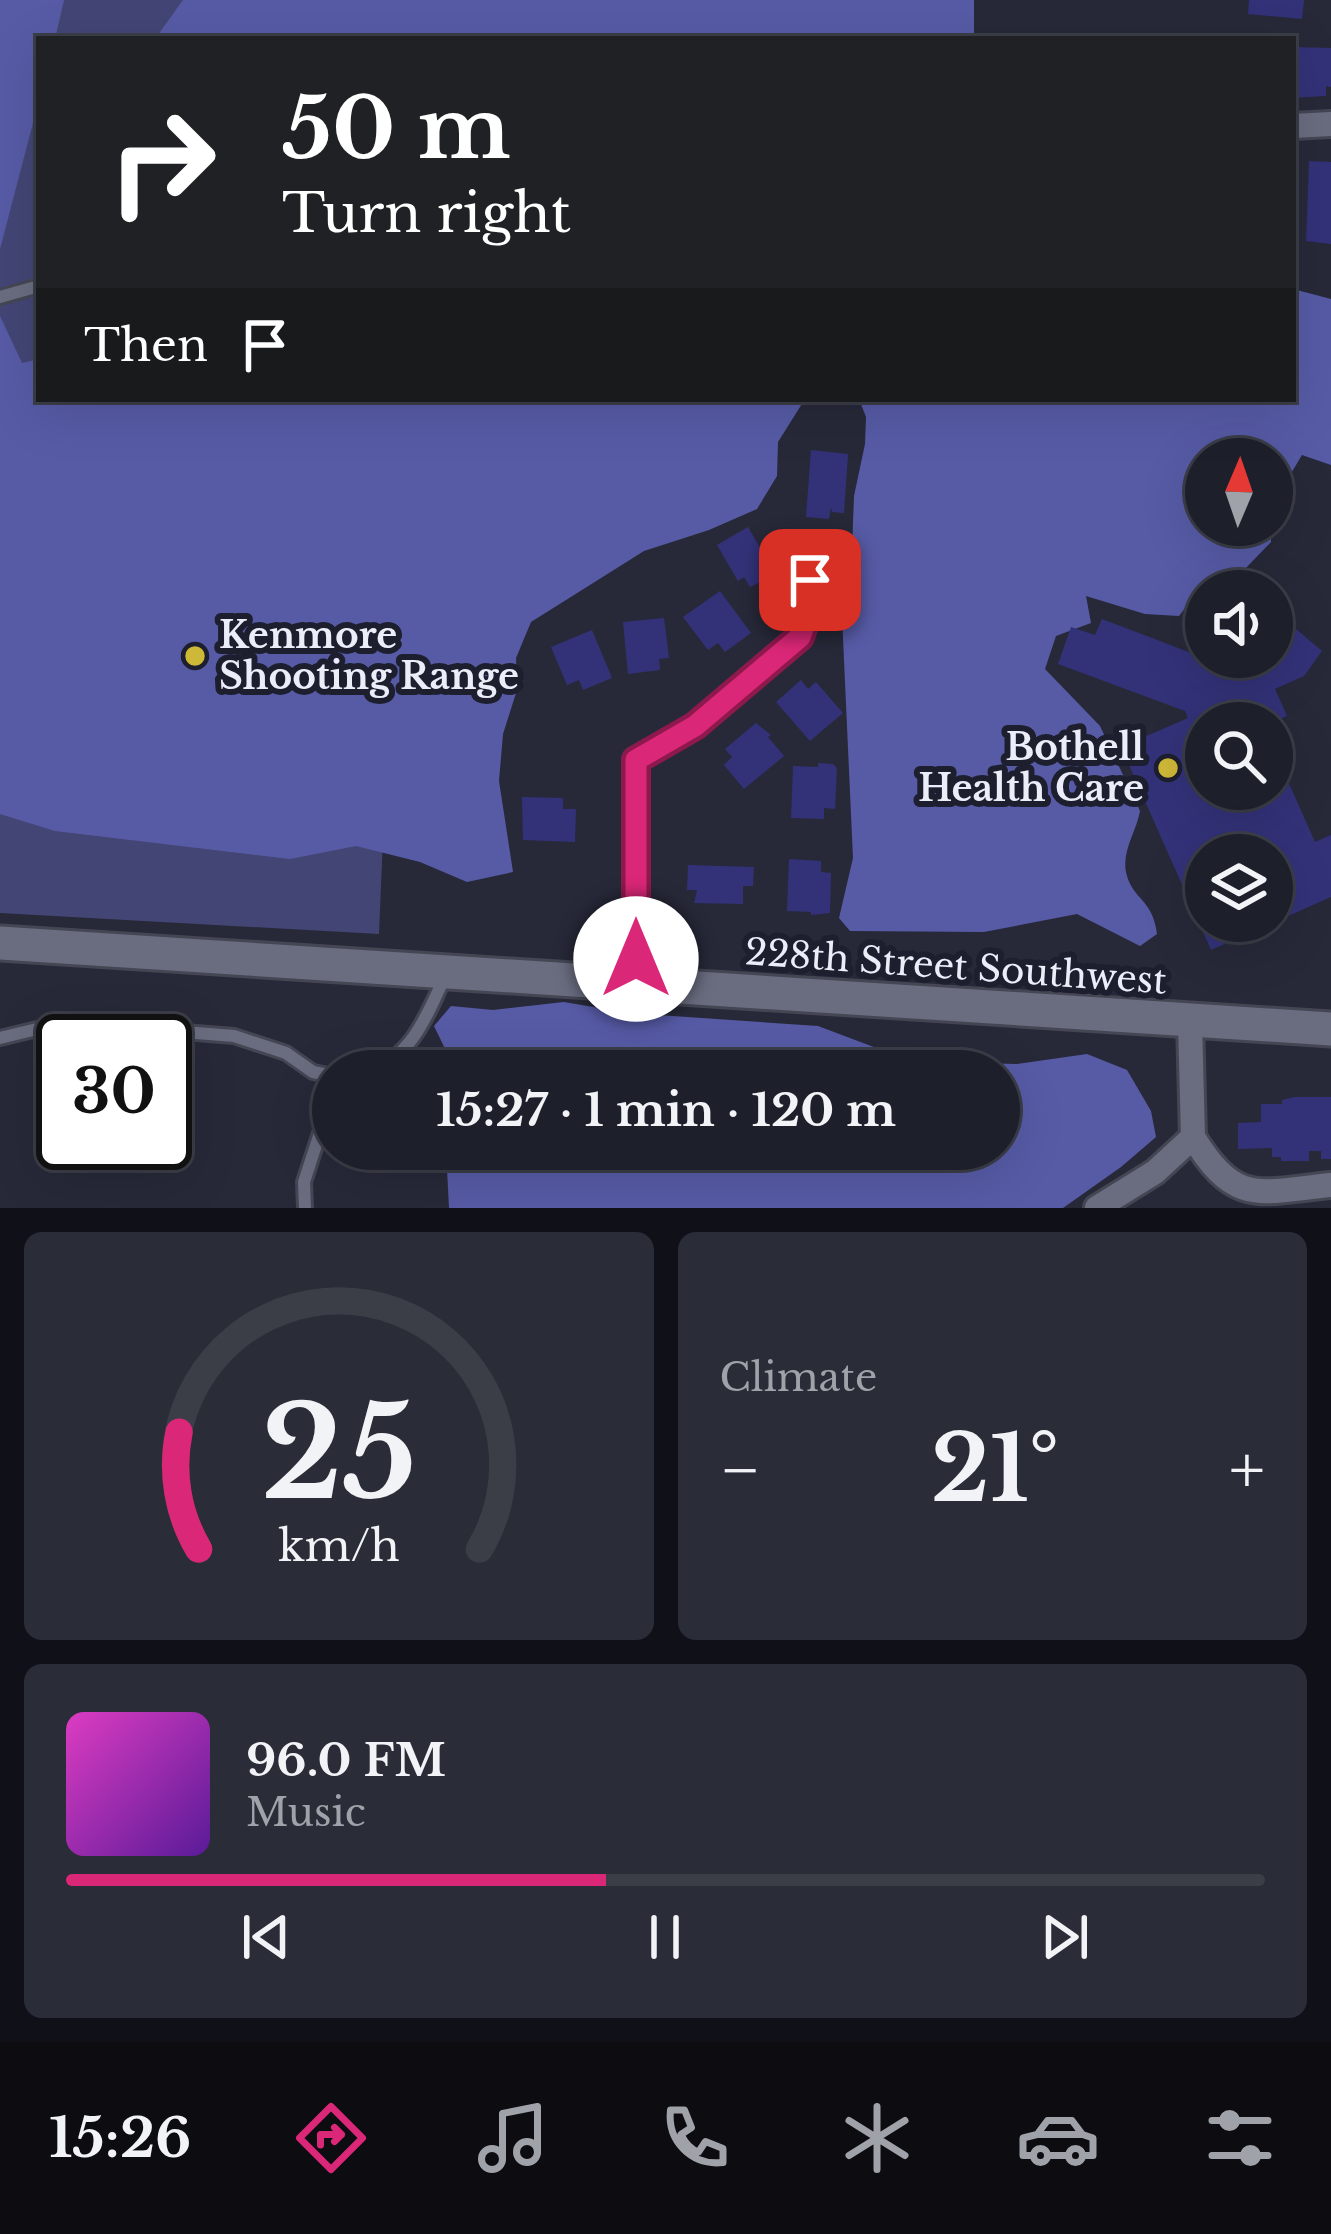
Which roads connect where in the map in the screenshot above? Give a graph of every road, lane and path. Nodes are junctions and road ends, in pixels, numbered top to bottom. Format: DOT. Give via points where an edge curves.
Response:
graph roads {
  1 [pos="1331,124"];
  2 [pos="1296,126"];
  3 [pos="36,287"];
  4 [pos="0,297"];
  5 [pos="811,552"];
  6 [pos="636,760"];
  7 [pos="598,928"];
  8 [pos="607,932"];
  9 [pos="0,943"];
  10 [pos="448,970"];
  11 [pos="636,983"];
  12 [pos="1190,1022"];
  13 [pos="0,1026"];
  14 [pos="1331,1028"];
  15 [pos="36,1030"];
  16 [pos="36,1030"];
  17 [pos="192,1033"];
  18 [pos="0,1038"];
  19 [pos="402,1050"];
  20 [pos="312,1071"];
  21 [pos="1193,1137"];
  22 [pos="312,1157"];
  23 [pos="1331,1185"];
  24 [pos="305,1208"];
  25 [pos="1097,1208"];
  1 -- 2 [label="street"];
  3 -- 4 [label="lane"];
  5 -- 6 [label="lane" via="810,609 800,637 695,726"];
  6 -- 11 [label="street"];
  7 -- 8 [label="path"];
  9 -- 10 [label="main road, 228th Street Southwest"];
  10 -- 11 [label="main road, 228th Street Southwest"];
  10 -- 19 [label="lane"];
  11 -- 12 [label="main road, 228th Street Southwest"];
  12 -- 14 [label="main road, 228th Street Southwest"];
  12 -- 21 [label="street"];
  13 -- 15 [label="lane"];
  16 -- 18 [label="lane"];
  17 -- 20 [label="lane" via="234,1036"];
  21 -- 23 [label="street" via="1238,1187 1258,1193"];
  21 -- 25 [label="street"];
  22 -- 24 [label="lane"];
}
